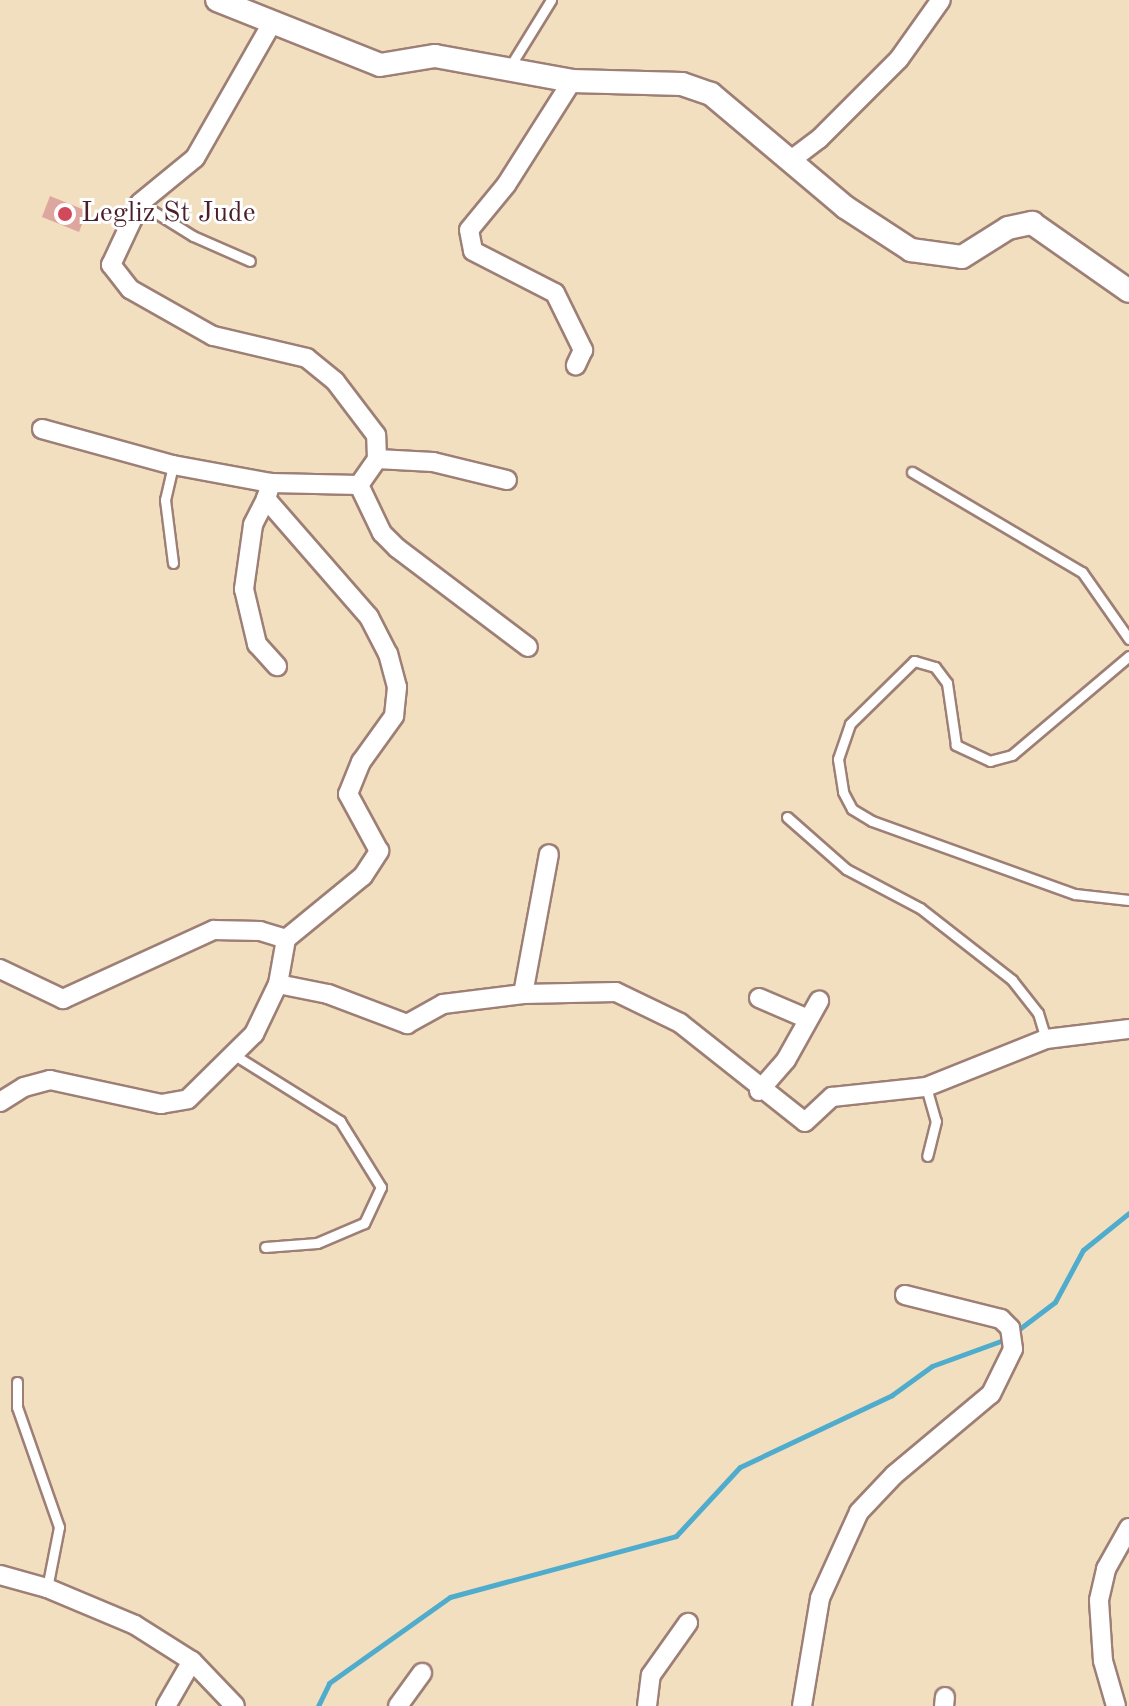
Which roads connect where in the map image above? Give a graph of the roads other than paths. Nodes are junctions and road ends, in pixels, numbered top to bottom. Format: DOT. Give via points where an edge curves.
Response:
graph roads {
  1 [pos="217,0"];
  2 [pos="551,0"];
  3 [pos="941,0"];
  4 [pos="272,23"];
  5 [pos="507,71"];
  6 [pos="572,81"];
  7 [pos="791,160"];
  8 [pos="140,203"];
  9 [pos="250,261"];
  10 [pos="1129,291"];
  11 [pos="576,365"];
  12 [pos="42,429"];
  13 [pos="377,459"];
  14 [pos="173,465"];
  15 [pos="912,472"];
  16 [pos="507,480"];
  17 [pos="359,485"];
  18 [pos="269,491"];
  19 [pos="173,563"];
  20 [pos="1129,639"];
  21 [pos="528,647"];
  22 [pos="1129,656"];
  23 [pos="277,666"];
  24 [pos="787,817"];
  25 [pos="549,854"];
  26 [pos="1129,900"];
  27 [pos="286,939"];
  28 [pos="0,969"];
  29 [pos="278,984"];
  30 [pos="523,994"];
  31 [pos="759,998"];
  32 [pos="819,1001"];
  33 [pos="808,1019"];
  34 [pos="1129,1029"];
  35 [pos="1046,1039"];
  36 [pos="236,1056"];
  37 [pos="926,1087"];
  38 [pos="759,1091"];
  39 [pos="0,1102"];
  40 [pos="927,1156"];
  41 [pos="265,1247"];
  42 [pos="905,1295"];
  43 [pos="17,1382"];
  44 [pos="1129,1528"];
  45 [pos="0,1575"];
  46 [pos="47,1588"];
  47 [pos="688,1623"];
  48 [pos="192,1661"];
  49 [pos="422,1673"];
  50 [pos="166,1706"];
  51 [pos="235,1706"];
  52 [pos="398,1706"];
  53 [pos="647,1706"];
  54 [pos="802,1706"];
  55 [pos="1116,1706"];
  1 -- 4 [label="street"];
  2 -- 5 [label="lane"];
  3 -- 7 [label="street" via="899,59"];
  4 -- 5 [label="street" via="380,65 435,56"];
  4 -- 8 [label="street" via="195,158"];
  5 -- 6 [label="street"];
  6 -- 7 [label="street" via="682,84 711,94"];
  6 -- 11 [label="street" via="506,185 469,230 473,251 555,293 583,350"];
  7 -- 10 [label="street" via="845,207 911,250 962,257 1008,228 1032,223"];
  8 -- 9 [label="lane" via="193,236"];
  8 -- 13 [label="street" via="111,265 130,289 213,336 307,358 335,381 376,435"];
  12 -- 14 [label="street"];
  13 -- 16 [label="street" via="433,462"];
  13 -- 17 [label="street"];
  14 -- 18 [label="street"];
  14 -- 19 [label="lane" via="165,500"];
  15 -- 20 [label="lane" via="1093,580"];
  17 -- 18 [label="street"];
  17 -- 21 [label="street" via="382,533 397,548"];
  18 -- 23 [label="street" via="253,525 244,589 257,644"];
  18 -- 27 [label="street" via="369,617 397,687 394,716 361,762 348,794 379,851 374,865"];
  22 -- 26 [label="lane" via="1031,741 1012,755 990,761 956,745 947,683 935,667 914,661 850,724 838,759 843,792 852,809 872,821 1075,894"];
  24 -- 35 [label="lane" via="846,869 920,908 1012,980 1038,1013"];
  25 -- 30 [label="street"];
  27 -- 28 [label="street" via="260,931 214,930 63,999"];
  27 -- 29 [label="street"];
  29 -- 30 [label="street" via="328,994 407,1024 443,1004"];
  29 -- 36 [label="street"];
  30 -- 38 [label="street" via="616,992 680,1023"];
  31 -- 33 [label="street"];
  32 -- 33 [label="street"];
  33 -- 38 [label="street" via="786,1060"];
  34 -- 35 [label="street"];
  35 -- 37 [label="street"];
  36 -- 39 [label="street" via="188,1099 161,1104 50,1080 24,1087"];
  36 -- 41 [label="lane" via="340,1121 381,1187 364,1223 317,1243"];
  37 -- 38 [label="street" via="832,1097 805,1122"];
  37 -- 40 [label="lane" via="936,1121"];
  42 -- 54 [label="street" via="1001,1319 1015,1342 991,1394 894,1475 859,1512 820,1598"];
  43 -- 46 [label="lane" via="17,1407 59,1527"];
  44 -- 55 [label="street" via="1106,1569 1099,1600 1103,1661"];
  45 -- 46 [label="street"];
  46 -- 48 [label="street" via="135,1625"];
  47 -- 53 [label="street" via="651,1675"];
  48 -- 50 [label="street"];
  48 -- 51 [label="street"];
  49 -- 52 [label="street"];
}
